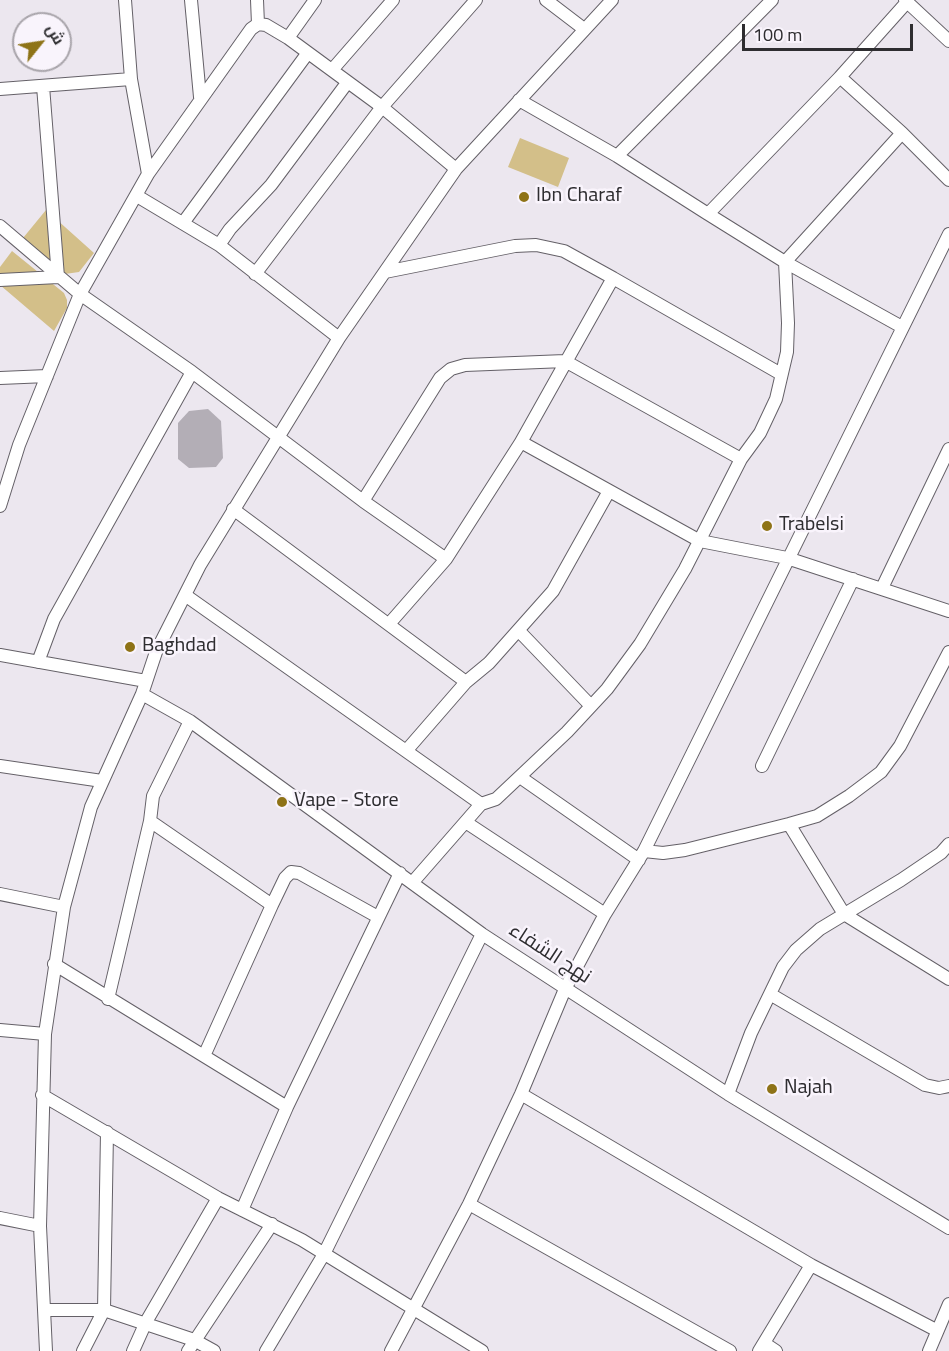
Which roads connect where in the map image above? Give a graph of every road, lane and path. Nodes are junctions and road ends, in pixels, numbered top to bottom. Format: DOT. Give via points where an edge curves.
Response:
graph roads {
  1 [pos="125,0"];
  2 [pos="191,0"];
  3 [pos="257,0"];
  4 [pos="315,0"];
  5 [pos="393,0"];
  6 [pos="476,0"];
  7 [pos="546,0"];
  8 [pos="612,0"];
  9 [pos="772,0"];
  10 [pos="906,1"];
  11 [pos="258,24"];
  12 [pos="584,29"];
  13 [pos="288,38"];
  14 [pos="949,42"];
  15 [pos="307,54"];
  16 [pos="332,70"];
  17 [pos="840,77"];
  18 [pos="131,79"];
  19 [pos="347,83"];
  20 [pos="43,86"];
  21 [pos="0,89"];
  22 [pos="200,97"];
  23 [pos="519,100"];
  24 [pos="382,107"];
  25 [pos="902,134"];
  26 [pos="617,156"];
  27 [pos="456,169"];
  28 [pos="148,174"];
  29 [pos="949,180"];
  30 [pos="137,196"];
  31 [pos="708,214"];
  32 [pos="183,223"];
  33 [pos="0,226"];
  34 [pos="949,234"];
  35 [pos="219,245"];
  36 [pos="784,262"];
  37 [pos="386,272"];
  38 [pos="255,274"];
  39 [pos="58,277"];
  40 [pos="613,278"];
  41 [pos="0,280"];
  42 [pos="80,294"];
  43 [pos="902,327"];
  44 [pos="339,338"];
  45 [pos="565,361"];
  46 [pos="192,372"];
  47 [pos="782,374"];
  48 [pos="47,376"];
  49 [pos="0,378"];
  50 [pos="279,439"];
  51 [pos="520,442"];
  52 [pos="949,448"];
  53 [pos="741,459"];
  54 [pos="609,491"];
  55 [pos="363,501"];
  56 [pos="0,506"];
  57 [pos="233,509"];
  58 [pos="700,540"];
  59 [pos="787,558"];
  60 [pos="446,559"];
  61 [pos="853,579"];
  62 [pos="882,588"];
  63 [pos="185,595"];
  64 [pos="949,611"];
  65 [pos="389,624"];
  66 [pos="519,631"];
  67 [pos="949,652"];
  68 [pos="0,655"];
  69 [pos="38,662"];
  70 [pos="466,682"];
  71 [pos="144,688"];
  72 [pos="591,706"];
  73 [pos="190,721"];
  74 [pos="406,751"];
  75 [pos="0,766"];
  76 [pos="762,766"];
  77 [pos="520,777"];
  78 [pos="102,782"];
  79 [pos="482,804"];
  80 [pos="150,821"];
  81 [pos="467,823"];
  82 [pos="789,824"];
  83 [pos="946,851"];
  84 [pos="642,856"];
  85 [pos="400,873"];
  86 [pos="412,883"];
  87 [pos="0,894"];
  88 [pos="272,904"];
  89 [pos="64,906"];
  90 [pos="605,914"];
  91 [pos="844,914"];
  92 [pos="378,917"];
  93 [pos="482,934"];
  94 [pos="54,964"];
  95 [pos="949,979"];
  96 [pos="565,989"];
  97 [pos="770,994"];
  98 [pos="108,999"];
  99 [pos="0,1030"];
  100 [pos="45,1034"];
  101 [pos="204,1056"];
  102 [pos="949,1086"];
  103 [pos="521,1094"];
  104 [pos="728,1094"];
  105 [pos="42,1095"];
  106 [pos="287,1107"];
  107 [pos="107,1132"];
  108 [pos="218,1198"];
  109 [pos="469,1204"];
  110 [pos="242,1210"];
  111 [pos="0,1218"];
  112 [pos="272,1224"];
  113 [pos="40,1226"];
  114 [pos="949,1228"];
  115 [pos="324,1254"];
  116 [pos="811,1265"];
  117 [pos="949,1304"];
  118 [pos="45,1310"];
  119 [pos="104,1310"];
  120 [pos="412,1310"];
  121 [pos="946,1319"];
  122 [pos="146,1322"];
  123 [pos="936,1330"];
  124 [pos="191,1346"];
  125 [pos="762,1347"];
  126 [pos="46,1351"];
  127 [pos="83,1351"];
  128 [pos="133,1351"];
  129 [pos="213,1351"];
  130 [pos="266,1351"];
  131 [pos="391,1351"];
  132 [pos="482,1351"];
  133 [pos="730,1351"];
  134 [pos="776,1351"];
  135 [pos="929,1351"];
  1 -- 18 [label="street"];
  2 -- 22 [label="street"];
  3 -- 11 [label="street"];
  4 -- 13 [label="street"];
  5 -- 16 [label="street"];
  6 -- 24 [label="street"];
  7 -- 12 [label="street"];
  8 -- 12 [label="street"];
  9 -- 26 [label="street"];
  10 -- 14 [label="street"];
  10 -- 17 [label="street"];
  11 -- 13 [label="street"];
  11 -- 22 [label="street"];
  12 -- 23 [label="street"];
  13 -- 15 [label="street"];
  15 -- 16 [label="street"];
  15 -- 32 [label="street"];
  16 -- 19 [label="street"];
  17 -- 25 [label="street"];
  17 -- 31 [label="street"];
  18 -- 20 [label="street"];
  18 -- 28 [label="street"];
  19 -- 24 [label="street"];
  19 -- 35 [label="street" via="271,185"];
  20 -- 21 [label="street"];
  20 -- 39 [label="street"];
  22 -- 28 [label="street"];
  23 -- 26 [label="street"];
  23 -- 27 [label="street"];
  24 -- 27 [label="street"];
  24 -- 38 [label="street"];
  25 -- 29 [label="street"];
  25 -- 36 [label="street"];
  26 -- 31 [label="street"];
  27 -- 37 [label="street"];
  28 -- 30 [label="street"];
  30 -- 32 [label="street"];
  30 -- 42 [label="street"];
  31 -- 36 [label="street"];
  32 -- 35 [label="street"];
  33 -- 39 [label="street"];
  34 -- 43 [label="street"];
  35 -- 38 [label="street"];
  36 -- 43 [label="street"];
  36 -- 47 [label="street" via="788,323"];
  37 -- 40 [label="street" via="536,245 564,251"];
  37 -- 44 [label="street"];
  38 -- 44 [label="street"];
  39 -- 41 [label="street"];
  39 -- 42 [label="street"];
  40 -- 45 [label="street"];
  40 -- 47 [label="street"];
  42 -- 46 [label="street"];
  42 -- 48 [label="street"];
  43 -- 59 [label="street"];
  44 -- 50 [label="street"];
  45 -- 51 [label="street"];
  45 -- 53 [label="street"];
  45 -- 55 [label="street" via="465,365 451,369 440,378"];
  46 -- 50 [label="street"];
  46 -- 69 [label="street" via="54,619"];
  47 -- 53 [label="street" via="760,434"];
  48 -- 49 [label="street"];
  48 -- 56 [label="street"];
  50 -- 55 [label="street"];
  50 -- 57 [label="street"];
  51 -- 54 [label="street"];
  51 -- 60 [label="street"];
  52 -- 62 [label="street"];
  53 -- 58 [label="street"];
  54 -- 58 [label="street"];
  54 -- 66 [label="street" via="553,591"];
  55 -- 60 [label="street"];
  57 -- 63 [label="street"];
  57 -- 65 [label="street"];
  58 -- 59 [label="street"];
  58 -- 72 [label="street" via="640,644"];
  59 -- 61 [label="street"];
  59 -- 84 [label="street"];
  60 -- 65 [label="street"];
  61 -- 62 [label="street"];
  61 -- 76 [label="street"];
  62 -- 64 [label="street"];
  63 -- 71 [label="street" via="156,652"];
  63 -- 74 [label="street"];
  65 -- 70 [label="street"];
  66 -- 70 [label="street"];
  66 -- 72 [label="street"];
  67 -- 82 [label="street" via="900,746 881,772 817,816"];
  68 -- 69 [label="street, نهج الشفاء"];
  69 -- 71 [label="street, نهج الشفاء"];
  70 -- 74 [label="street"];
  71 -- 73 [label="street, نهج الشفاء"];
  71 -- 78 [label="street"];
  72 -- 77 [label="street"];
  73 -- 80 [label="street" via="153,796"];
  73 -- 85 [label="street, نهج الشفاء"];
  74 -- 79 [label="street"];
  75 -- 78 [label="street"];
  77 -- 79 [label="street" via="496,799"];
  77 -- 84 [label="street"];
  78 -- 89 [label="street" via="91,807"];
  79 -- 81 [label="street"];
  80 -- 88 [label="street"];
  80 -- 98 [label="street"];
  81 -- 86 [label="street"];
  81 -- 90 [label="street"];
  82 -- 84 [label="street" via="685,850"];
  82 -- 91 [label="street"];
  83 -- 91 [label="street"];
  84 -- 90 [label="street"];
  85 -- 86 [label="street, نهج الشفاء"];
  85 -- 92 [label="street"];
  86 -- 93 [label="street, نهج الشفاء"];
  87 -- 89 [label="street"];
  88 -- 92 [label="street" via="291,872"];
  88 -- 101 [label="street"];
  89 -- 94 [label="street"];
  90 -- 96 [label="street"];
  91 -- 95 [label="street"];
  91 -- 97 [label="street" via="796,950"];
  92 -- 106 [label="street"];
  93 -- 96 [label="street, نهج الشفاء"];
  93 -- 115 [label="street"];
  94 -- 98 [label="street"];
  94 -- 100 [label="street"];
  96 -- 103 [label="street"];
  96 -- 104 [label="street, نهج الشفاء"];
  97 -- 102 [label="street" via="925,1085"];
  97 -- 104 [label="street"];
  98 -- 101 [label="street"];
  99 -- 100 [label="street"];
  100 -- 105 [label="street"];
  101 -- 106 [label="street"];
  103 -- 109 [label="street"];
  103 -- 116 [label="street"];
  104 -- 114 [label="street, نهج الشفاء"];
  105 -- 107 [label="street"];
  105 -- 113 [label="street"];
  106 -- 110 [label="street"];
  107 -- 108 [label="street"];
  107 -- 119 [label="street"];
  108 -- 110 [label="street"];
  108 -- 122 [label="street"];
  109 -- 120 [label="street"];
  109 -- 133 [label="street"];
  110 -- 112 [label="street"];
  111 -- 113 [label="street"];
  112 -- 115 [label="street"];
  112 -- 124 [label="street"];
  113 -- 118 [label="street"];
  115 -- 120 [label="street"];
  115 -- 130 [label="street"];
  116 -- 123 [label="street"];
  116 -- 125 [label="street"];
  117 -- 121 [label="street"];
  118 -- 119 [label="street"];
  118 -- 126 [label="street"];
  119 -- 122 [label="street"];
  119 -- 127 [label="street"];
  120 -- 131 [label="street"];
  120 -- 132 [label="street"];
  121 -- 123 [label="street"];
  122 -- 124 [label="street"];
  122 -- 128 [label="street"];
  123 -- 135 [label="street"];
  124 -- 129 [label="street"];
  125 -- 134 [label="street"];
}
